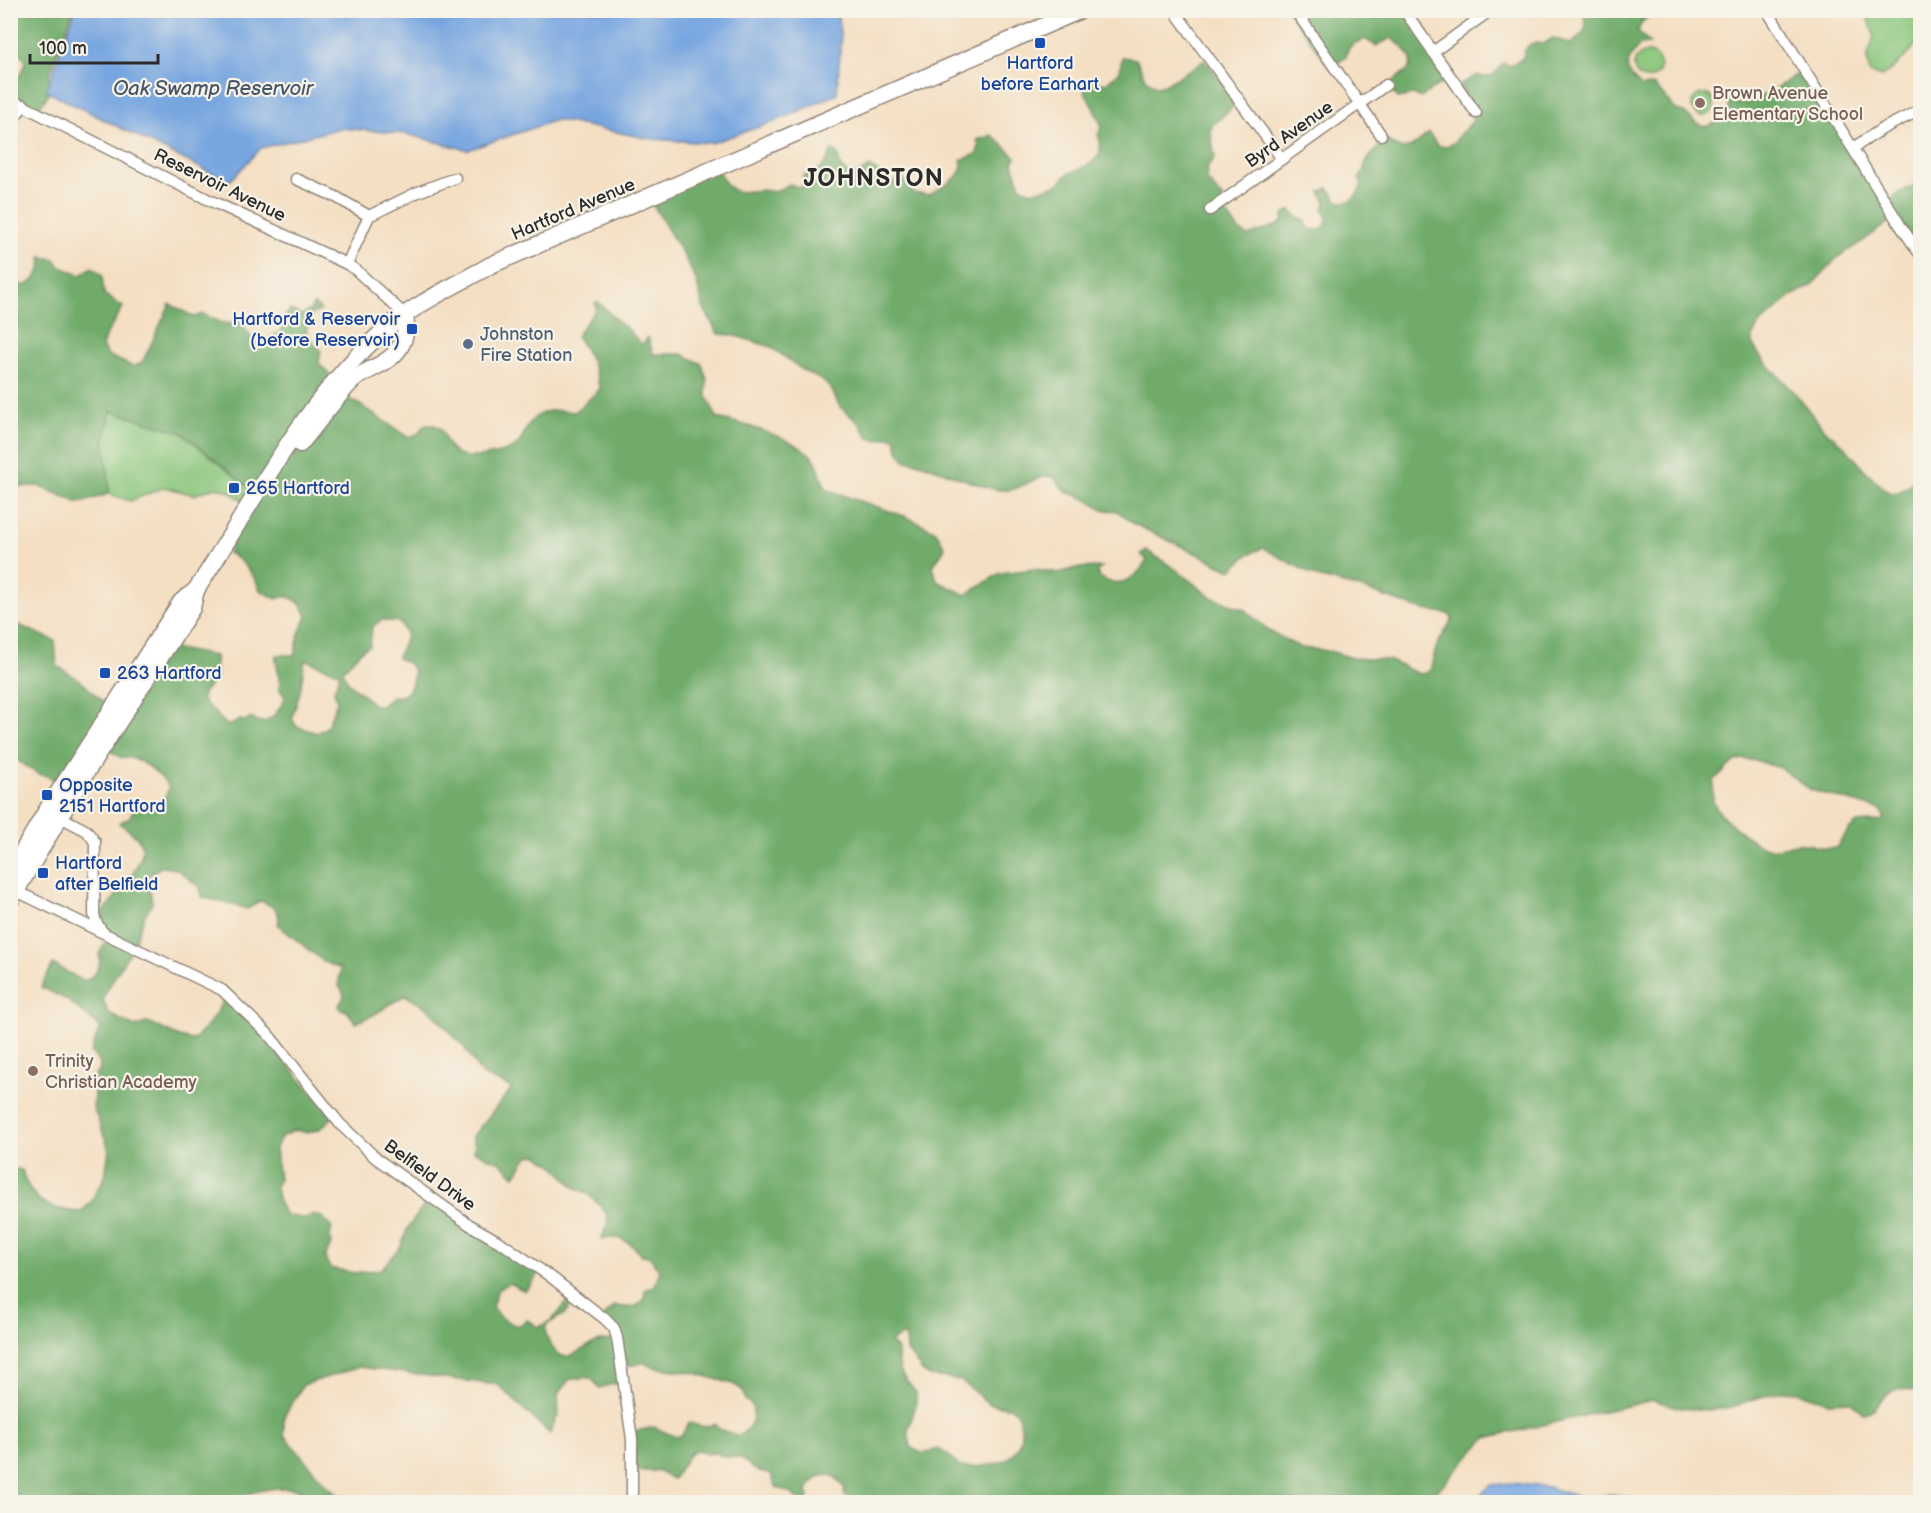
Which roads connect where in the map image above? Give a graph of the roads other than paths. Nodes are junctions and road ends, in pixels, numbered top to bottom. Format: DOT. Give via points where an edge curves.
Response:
graph roads {
  1 [pos="1081,10"];
  2 [pos="1174,10"];
  3 [pos="1295,10"];
  4 [pos="1404,10"];
  5 [pos="1491,10"];
  6 [pos="1767,10"];
  7 [pos="1433,52"];
  8 [pos="1386,86"];
  9 [pos="10,99"];
  10 [pos="1359,104"];
  11 [pos="24,105"];
  12 [pos="1920,110"];
  13 [pos="1476,113"];
  14 [pos="10,123"];
  15 [pos="1381,135"];
  16 [pos="1853,148"];
  17 [pos="1282,159"];
  18 [pos="455,178"];
  19 [pos="296,179"];
  20 [pos="1210,210"];
  21 [pos="369,216"];
  22 [pos="1920,254"];
  23 [pos="347,264"];
  24 [pos="405,315"];
  25 [pos="263,485"];
  26 [pos="54,813"];
  27 [pos="10,873"];
  28 [pos="13,896"];
  29 [pos="103,932"];
  30 [pos="632,1503"];
  1 -- 24 [label="highway, Hartford Avenue" via="491,266"];
  2 -- 17 [label="street"];
  3 -- 10 [label="street"];
  4 -- 7 [label="street"];
  5 -- 7 [label="street"];
  6 -- 16 [label="street"];
  7 -- 13 [label="street"];
  8 -- 10 [label="street, Byrd Avenue"];
  9 -- 11 [label="street, Reservoir Avenue"];
  10 -- 15 [label="street"];
  10 -- 17 [label="street, Byrd Avenue"];
  11 -- 14 [label="street"];
  11 -- 23 [label="street, Reservoir Avenue" via="207,199"];
  12 -- 16 [label="street"];
  16 -- 22 [label="street"];
  17 -- 20 [label="street, Byrd Avenue"];
  18 -- 21 [label="street"];
  19 -- 21 [label="street"];
  21 -- 23 [label="street"];
  23 -- 24 [label="street, Reservoir Avenue"];
  24 -- 25 [label="highway, Hartford Avenue" via="338,378"];
  24 -- 25 [label="highway" via="405,335 398,351 352,382"];
  25 -- 26 [label="highway, Hartford Avenue" via="196,590 181,602"];
  26 -- 27 [label="highway, Hartford Avenue"];
  26 -- 28 [label="highway, Hartford Avenue"];
  26 -- 29 [label="street" via="87,831 95,842 94,914"];
  28 -- 29 [label="street, Belfield Drive"];
  29 -- 30 [label="street, Belfield Drive" via="222,990 268,1034 340,1124 377,1159 550,1277 614,1328 633,1440"];
}
